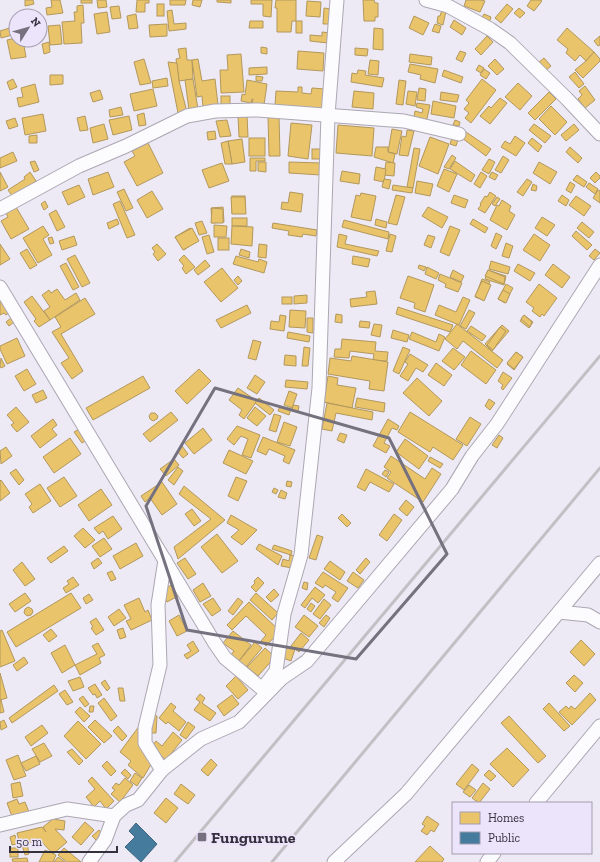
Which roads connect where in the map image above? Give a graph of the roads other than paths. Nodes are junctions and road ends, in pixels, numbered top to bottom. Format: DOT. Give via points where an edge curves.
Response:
graph roads {
  1 [pos="337,0"];
  2 [pos="426,0"];
  3 [pos="328,115"];
  4 [pos="459,134"];
  5 [pos="600,134"];
  6 [pos="0,209"];
  7 [pos="600,265"];
  8 [pos="0,287"];
  9 [pos="165,560"];
  10 [pos="600,563"];
  11 [pos="559,612"];
  12 [pos="600,622"];
  13 [pos="264,691"];
  14 [pos="600,726"];
  15 [pos="162,770"];
  16 [pos="537,802"];
  17 [pos="114,816"];
  18 [pos="0,826"];
  19 [pos="493,854"];
  20 [pos="89,862"];
  21 [pos="334,862"];
  22 [pos="487,862"];
  1 -- 3 [label="street"];
  2 -- 5 [label="street" via="448,6 510,43"];
  3 -- 4 [label="street" via="404,121"];
  3 -- 6 [label="street" via="258,110 215,111 187,116 79,166"];
  3 -- 13 [label="street" via="319,388 302,555 284,614 276,671"];
  7 -- 13 [label="street" via="452,489 307,661"];
  8 -- 9 [label="street"];
  9 -- 13 [label="street" via="225,658"];
  9 -- 15 [label="street" via="158,605 160,665 145,728 145,742"];
  10 -- 11 [label="street"];
  11 -- 12 [label="street" via="588,615"];
  11 -- 21 [label="street" via="406,794"];
  13 -- 15 [label="street" via="239,722 201,739"];
  14 -- 16 [label="street"];
  15 -- 17 [label="street" via="138,800 126,805"];
  17 -- 18 [label="street" via="66,809"];
  17 -- 20 [label="street" via="105,840"];
  19 -- 22 [label="street"];
}
